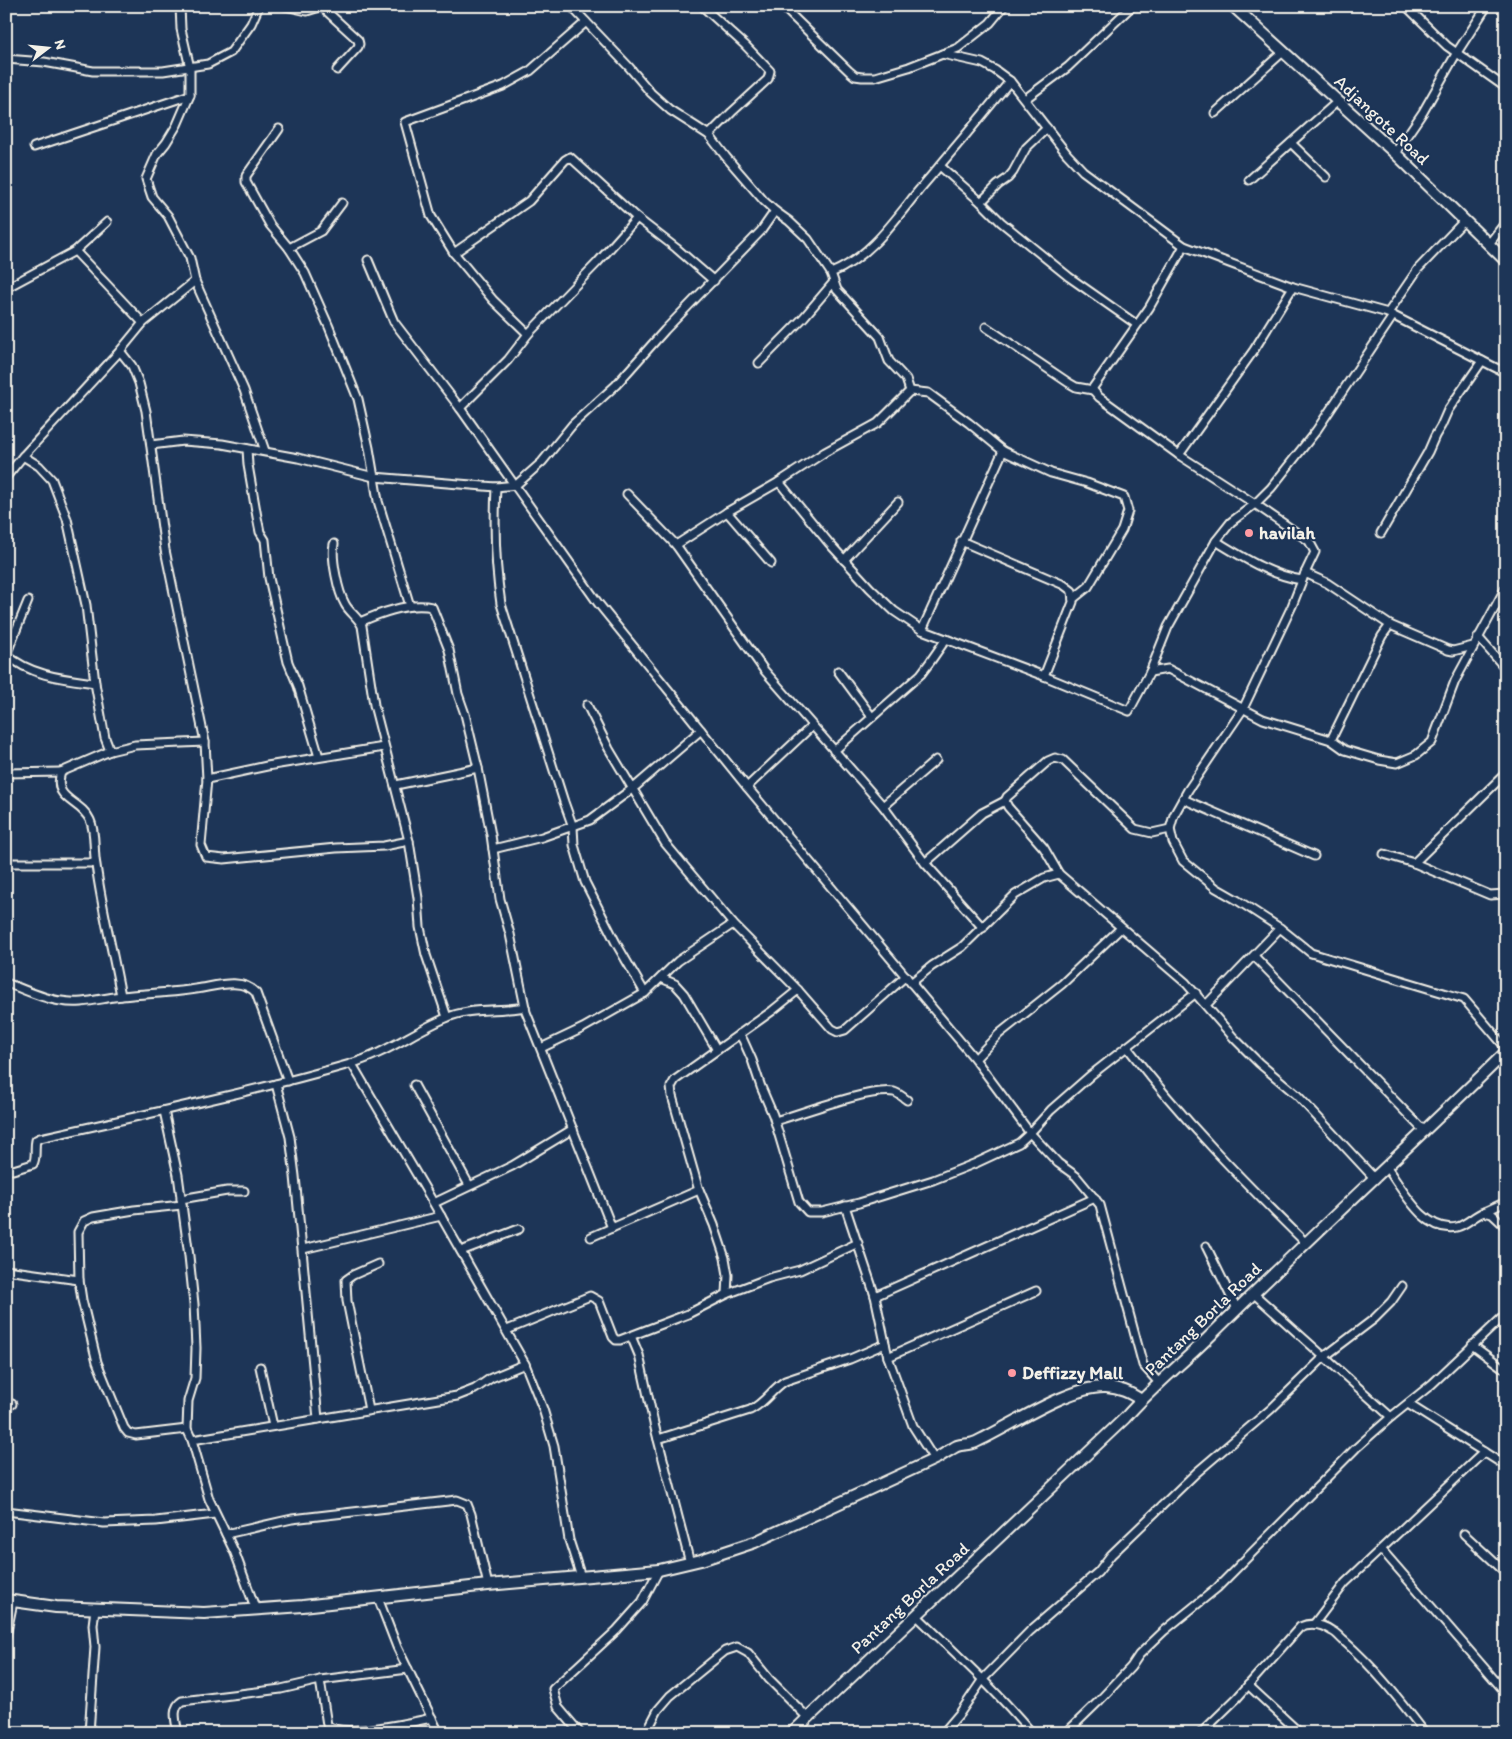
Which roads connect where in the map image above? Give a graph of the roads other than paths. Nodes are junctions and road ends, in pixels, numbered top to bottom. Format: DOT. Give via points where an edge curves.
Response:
graph roads {
  1 [pos="180,6"];
  2 [pos="259,6"];
  3 [pos="284,6"];
  4 [pos="571,6"];
  5 [pos="702,6"];
  6 [pos="782,6"];
  7 [pos="1004,6"];
  8 [pos="1132,6"];
  9 [pos="1233,6"];
  10 [pos="1406,6"];
  11 [pos="1487,6"];
  12 [pos="322,7"];
  13 [pos="586,22"];
  14 [pos="1283,52"];
  15 [pos="942,54"];
  16 [pos="1456,54"];
  17 [pos="6,59"];
  18 [pos="190,68"];
  19 [pos="337,70"];
  20 [pos="1010,81"];
  21 [pos="1502,85"];
  22 [pos="190,95"];
  23 [pos="1025,99"];
  24 [pos="1338,101"];
  25 [pos="1215,113"];
  26 [pos="1047,128"];
  27 [pos="279,129"];
  28 [pos="709,135"];
  29 [pos="1291,143"];
  30 [pos="34,147"];
  31 [pos="1395,152"];
  32 [pos="940,166"];
  33 [pos="1326,177"];
  34 [pos="1249,180"];
  35 [pos="981,202"];
  36 [pos="342,203"];
  37 [pos="775,211"];
  38 [pos="637,218"];
  39 [pos="1464,221"];
  40 [pos="107,222"];
  41 [pos="1506,222"];
  42 [pos="1488,244"];
  43 [pos="1184,246"];
  44 [pos="289,248"];
  45 [pos="75,251"];
  46 [pos="454,253"];
  47 [pos="368,260"];
  48 [pos="1506,261"];
  49 [pos="831,273"];
  50 [pos="714,280"];
  51 [pos="195,281"];
  52 [pos="833,283"];
  53 [pos="1293,287"];
  54 [pos="6,288"];
  55 [pos="1391,314"];
  56 [pos="143,323"];
  57 [pos="1136,324"];
  58 [pos="986,327"];
  59 [pos="528,334"];
  60 [pos="120,351"];
  61 [pos="1482,361"];
  62 [pos="759,363"];
  63 [pos="1506,373"];
  64 [pos="1093,390"];
  65 [pos="910,391"];
  66 [pos="460,408"];
  67 [pos="151,445"];
  68 [pos="247,449"];
  69 [pos="265,451"];
  70 [pos="1003,451"];
  71 [pos="23,456"];
  72 [pos="1178,456"];
  73 [pos="374,477"];
  74 [pos="6,478"];
  75 [pos="779,482"];
  76 [pos="516,485"];
  77 [pos="496,487"];
  78 [pos="627,494"];
  79 [pos="898,502"];
  80 [pos="1255,504"];
  81 [pos="727,512"];
  82 [pos="1381,533"];
  83 [pos="961,541"];
  84 [pos="1216,541"];
  85 [pos="334,544"];
  86 [pos="676,545"];
  87 [pos="844,560"];
  88 [pos="772,563"];
  89 [pos="1304,576"];
  90 [pos="1506,587"];
  91 [pos="1073,599"];
  92 [pos="28,601"];
  93 [pos="410,606"];
  94 [pos="360,622"];
  95 [pos="1390,625"];
  96 [pos="922,630"];
  97 [pos="1478,637"];
  98 [pos="946,639"];
  99 [pos="1473,646"];
  100 [pos="6,654"];
  101 [pos="1506,669"];
  102 [pos="838,671"];
  103 [pos="1150,672"];
  104 [pos="1044,676"];
  105 [pos="95,683"];
  106 [pos="587,705"];
  107 [pos="1243,709"];
  108 [pos="872,717"];
  109 [pos="812,726"];
  110 [pos="701,730"];
  111 [pos="1331,740"];
  112 [pos="205,742"];
  113 [pos="384,747"];
  114 [pos="110,751"];
  115 [pos="834,751"];
  116 [pos="319,757"];
  117 [pos="936,760"];
  118 [pos="478,768"];
  119 [pos="61,772"];
  120 [pos="6,773"];
  121 [pos="1506,773"];
  122 [pos="207,779"];
  123 [pos="396,785"];
  124 [pos="747,787"];
  125 [pos="633,788"];
  126 [pos="1182,799"];
  127 [pos="1005,801"];
  128 [pos="883,806"];
  129 [pos="573,827"];
  130 [pos="1170,828"];
  131 [pos="409,841"];
  132 [pos="492,849"];
  133 [pos="1384,854"];
  134 [pos="1314,856"];
  135 [pos="6,863"];
  136 [pos="95,863"];
  137 [pos="925,863"];
  138 [pos="1414,863"];
  139 [pos="1058,874"];
  140 [pos="1506,894"];
  141 [pos="733,924"];
  142 [pos="983,928"];
  143 [pos="1121,928"];
  144 [pos="1280,928"];
  145 [pos="1254,956"];
  146 [pos="906,976"];
  147 [pos="661,978"];
  148 [pos="911,983"];
  149 [pos="6,984"];
  150 [pos="798,990"];
  151 [pos="644,993"];
  152 [pos="1196,993"];
  153 [pos="121,996"];
  154 [pos="1206,1005"];
  155 [pos="525,1007"];
  156 [pos="447,1017"];
  157 [pos="739,1034"];
  158 [pos="1127,1047"];
  159 [pos="541,1048"];
  160 [pos="1506,1048"];
  161 [pos="717,1050"];
  162 [pos="1506,1052"];
  163 [pos="975,1059"];
  164 [pos="352,1064"];
  165 [pos="288,1080"];
  166 [pos="276,1084"];
  167 [pos="414,1085"];
  168 [pos="907,1100"];
  169 [pos="164,1110"];
  170 [pos="775,1121"];
  171 [pos="573,1129"];
  172 [pos="1425,1132"];
  173 [pos="1030,1133"];
  174 [pos="1387,1168"];
  175 [pos="6,1170"];
  176 [pos="1375,1179"];
  177 [pos="469,1185"];
  178 [pos="699,1190"];
  179 [pos="244,1191"];
  180 [pos="1095,1198"];
  181 [pos="181,1202"];
  182 [pos="1506,1202"];
  183 [pos="434,1203"];
  184 [pos="845,1206"];
  185 [pos="1484,1212"];
  186 [pos="441,1216"];
  187 [pos="1506,1227"];
  188 [pos="612,1228"];
  189 [pos="519,1229"];
  190 [pos="591,1237"];
  191 [pos="858,1243"];
  192 [pos="1306,1243"];
  193 [pos="1206,1246"];
  194 [pos="303,1250"];
  195 [pos="461,1251"];
  196 [pos="378,1264"];
  197 [pos="6,1270"];
  198 [pos="79,1280"];
  199 [pos="1402,1286"];
  200 [pos="1036,1291"];
  201 [pos="1253,1293"];
  202 [pos="727,1294"];
  203 [pos="875,1296"];
  204 [pos="1237,1309"];
  205 [pos="1506,1314"];
  206 [pos="507,1330"];
  207 [pos="631,1336"];
  208 [pos="885,1344"];
  209 [pos="1472,1345"];
  210 [pos="888,1357"];
  211 [pos="1324,1357"];
  212 [pos="525,1364"];
  213 [pos="260,1367"];
  214 [pos="1506,1370"];
  215 [pos="1160,1384"];
  216 [pos="1141,1400"];
  217 [pos="1408,1404"];
  218 [pos="369,1410"];
  219 [pos="1391,1417"];
  220 [pos="318,1419"];
  221 [pos="273,1426"];
  222 [pos="187,1429"];
  223 [pos="658,1439"];
  224 [pos="192,1440"];
  225 [pos="1484,1452"];
  226 [pos="934,1460"];
  227 [pos="1506,1466"];
  228 [pos="6,1511"];
  229 [pos="215,1514"];
  230 [pos="226,1534"];
  231 [pos="1464,1534"];
  232 [pos="1382,1550"];
  233 [pos="690,1563"];
  234 [pos="659,1570"];
  235 [pos="1505,1570"];
  236 [pos="580,1577"];
  237 [pos="488,1586"];
  238 [pos="378,1598"];
  239 [pos="10,1601"];
  240 [pos="95,1609"];
  241 [pos="256,1610"];
  242 [pos="916,1615"];
  243 [pos="1314,1624"];
  244 [pos="6,1636"];
  245 [pos="408,1669"];
  246 [pos="984,1679"];
  247 [pos="320,1680"];
  248 [pos="1248,1685"];
  249 [pos="1506,1693"];
  250 [pos="432,1718"];
  251 [pos="808,1718"];
  252 [pos="89,1733"];
  253 [pos="178,1733"];
  254 [pos="439,1733"];
  255 [pos="580,1733"];
  256 [pos="646,1733"];
  257 [pos="792,1733"];
  258 [pos="944,1733"];
  259 [pos="1032,1733"];
  260 [pos="1066,1733"];
  261 [pos="1201,1733"];
  262 [pos="1300,1733"];
  263 [pos="1425,1733"];
  1 -- 18 [label="street" via="181,29"];
  2 -- 18 [label="street" via="231,52 208,64"];
  3 -- 12 [label="street" via="307,11"];
  4 -- 13 [label="street"];
  5 -- 28 [label="street" via="770,71 768,79"];
  6 -- 15 [label="street" via="855,76 875,77"];
  7 -- 15 [label="street" via="990,23 958,48"];
  8 -- 23 [label="street" via="1068,67"];
  9 -- 14 [label="street, Adjangote Road"];
  10 -- 16 [label="street"];
  11 -- 16 [label="street"];
  12 -- 19 [label="street" via="359,44"];
  13 -- 28 [label="street" via="651,93 670,110"];
  13 -- 46 [label="street" via="530,71 503,86 405,122 431,216"];
  14 -- 24 [label="street, Adjangote Road"];
  14 -- 25 [label="street"];
  15 -- 20 [label="street" via="982,63"];
  16 -- 21 [label="street"];
  16 -- 31 [label="street" via="1424,112"];
  17 -- 18 [label="street" via="93,71"];
  18 -- 22 [label="street"];
  20 -- 23 [label="street"];
  20 -- 32 [label="street"];
  22 -- 30 [label="street"];
  22 -- 51 [label="street" via="146,179 152,197 168,216 182,241"];
  23 -- 26 [label="street"];
  24 -- 29 [label="street"];
  24 -- 31 [label="street, Adjangote Road"];
  26 -- 35 [label="street" via="1026,148 1008,178"];
  26 -- 43 [label="street" via="1083,170"];
  27 -- 44 [label="street" via="246,176 246,182 270,225"];
  28 -- 37 [label="street"];
  29 -- 33 [label="street"];
  29 -- 34 [label="street"];
  31 -- 39 [label="street, Adjangote Road"];
  32 -- 35 [label="street"];
  32 -- 49 [label="street" via="856,260"];
  35 -- 57 [label="street" via="1070,277"];
  36 -- 44 [label="street" via="321,231"];
  37 -- 49 [label="street" via="808,239"];
  37 -- 50 [label="street" via="761,231"];
  38 -- 46 [label="street" via="568,157 529,202"];
  38 -- 50 [label="street"];
  38 -- 59 [label="street"];
  39 -- 42 [label="street, Adjangote Road"];
  39 -- 55 [label="street" via="1418,269"];
  40 -- 45 [label="street"];
  41 -- 42 [label="street"];
  42 -- 48 [label="street, Adjangote Road"];
  43 -- 53 [label="street"];
  43 -- 57 [label="street" via="1149,308"];
  44 -- 73 [label="street" via="320,304 358,399"];
  45 -- 54 [label="street"];
  45 -- 56 [label="street"];
  46 -- 59 [label="street" via="492,300"];
  47 -- 66 [label="street" via="394,322"];
  49 -- 52 [label="street"];
  50 -- 76 [label="street" via="616,385 573,424 542,462"];
  51 -- 56 [label="street"];
  51 -- 69 [label="street" via="244,390"];
  52 -- 62 [label="street"];
  52 -- 65 [label="street" via="880,337 889,361 906,379"];
  53 -- 55 [label="street"];
  53 -- 72 [label="street" via="1254,350"];
  55 -- 61 [label="street"];
  55 -- 80 [label="street" via="1316,431"];
  56 -- 60 [label="street"];
  57 -- 64 [label="street"];
  58 -- 64 [label="street" via="1069,383"];
  59 -- 66 [label="street" via="508,360"];
  60 -- 67 [label="street" via="132,366 139,383"];
  60 -- 71 [label="street"];
  61 -- 63 [label="street"];
  61 -- 82 [label="street" via="1448,410 1428,452"];
  64 -- 72 [label="street"];
  65 -- 70 [label="street" via="928,393"];
  65 -- 75 [label="street" via="878,423"];
  66 -- 76 [label="street"];
  67 -- 68 [label="street" via="183,441"];
  67 -- 112 [label="street" via="165,550"];
  68 -- 69 [label="street"];
  68 -- 116 [label="street" via="260,532 265,540 269,578 288,662"];
  69 -- 73 [label="street"];
  70 -- 83 [label="street"];
  70 -- 91 [label="street" via="1051,473 1124,497 1128,511 1122,530 1088,587"];
  71 -- 74 [label="street"];
  71 -- 105 [label="street" via="52,480 67,519 86,605"];
  72 -- 80 [label="street"];
  73 -- 77 [label="street"];
  73 -- 93 [label="street" via="378,501"];
  75 -- 81 [label="street"];
  75 -- 87 [label="street"];
  76 -- 77 [label="street"];
  76 -- 110 [label="street" via="598,603"];
  77 -- 129 [label="street" via="496,577 501,604"];
  78 -- 86 [label="street"];
  79 -- 87 [label="street"];
  80 -- 84 [label="street" via="1231,522"];
  80 -- 89 [label="street" via="1312,546 1314,557"];
  81 -- 86 [label="street"];
  81 -- 88 [label="street"];
  83 -- 91 [label="street" via="1064,584 1072,592"];
  83 -- 96 [label="street"];
  84 -- 89 [label="street" via="1254,565 1285,577"];
  84 -- 103 [label="street" via="1168,627"];
  85 -- 94 [label="street" via="336,576 344,603"];
  86 -- 109 [label="street" via="764,670"];
  87 -- 96 [label="street" via="894,611"];
  89 -- 95 [label="street" via="1327,583"];
  89 -- 107 [label="street"];
  90 -- 97 [label="street"];
  91 -- 104 [label="street"];
  92 -- 100 [label="street"];
  93 -- 94 [label="street"];
  93 -- 118 [label="street" via="432,607 437,617 449,650"];
  94 -- 113 [label="street"];
  95 -- 99 [label="street" via="1448,650"];
  95 -- 111 [label="street"];
  96 -- 98 [label="street"];
  97 -- 99 [label="street"];
  97 -- 101 [label="street"];
  98 -- 104 [label="street"];
  98 -- 108 [label="street" via="927,668"];
  99 -- 111 [label="street" via="1455,681 1432,742 1416,755 1397,763 1379,760 1345,750"];
  100 -- 105 [label="street" via="14,661 53,678"];
  102 -- 108 [label="street"];
  103 -- 104 [label="street" via="1129,711"];
  103 -- 107 [label="street" via="1168,669"];
  105 -- 114 [label="street"];
  106 -- 125 [label="street"];
  107 -- 111 [label="street" via="1263,719"];
  107 -- 126 [label="street"];
  108 -- 115 [label="street"];
  109 -- 115 [label="street"];
  109 -- 124 [label="street"];
  110 -- 124 [label="street"];
  110 -- 125 [label="street"];
  112 -- 114 [label="street" via="136,745"];
  112 -- 122 [label="street"];
  113 -- 116 [label="street"];
  113 -- 123 [label="street"];
  114 -- 119 [label="street"];
  115 -- 128 [label="street"];
  116 -- 122 [label="street"];
  117 -- 128 [label="street"];
  118 -- 123 [label="street"];
  118 -- 132 [label="street"];
  119 -- 120 [label="street"];
  119 -- 136 [label="street" via="62,794 91,821"];
  121 -- 138 [label="street"];
  122 -- 131 [label="street" via="201,845 206,857 224,859 384,846"];
  123 -- 131 [label="street"];
  124 -- 146 [label="street"];
  125 -- 129 [label="street" via="590,820"];
  125 -- 141 [label="street" via="665,842"];
  126 -- 130 [label="street"];
  126 -- 134 [label="street"];
  127 -- 130 [label="street" via="1055,758 1062,760 1135,828 1152,833"];
  127 -- 137 [label="street" via="977,817"];
  127 -- 139 [label="street" via="1044,848"];
  128 -- 137 [label="street"];
  129 -- 132 [label="street"];
  129 -- 151 [label="street" via="574,844 585,882"];
  130 -- 144 [label="street" via="1183,861 1216,888"];
  131 -- 156 [label="street" via="424,946"];
  132 -- 155 [label="street"];
  133 -- 138 [label="street"];
  135 -- 136 [label="street"];
  136 -- 153 [label="street"];
  137 -- 142 [label="street"];
  138 -- 140 [label="street" via="1490,895"];
  139 -- 142 [label="street" via="1044,878 1015,895"];
  139 -- 143 [label="street"];
  141 -- 147 [label="street" via="678,962"];
  141 -- 150 [label="street"];
  142 -- 148 [label="street"];
  143 -- 152 [label="street"];
  143 -- 163 [label="street" via="1062,984 999,1034"];
  144 -- 145 [label="street"];
  144 -- 160 [label="street" via="1312,953 1464,998"];
  145 -- 154 [label="street"];
  145 -- 172 [label="street"];
  146 -- 148 [label="street"];
  146 -- 150 [label="street" via="845,1030 838,1032"];
  147 -- 151 [label="street"];
  147 -- 161 [label="street" via="675,984 684,994"];
  148 -- 163 [label="street"];
  149 -- 153 [label="street" via="59,1001 76,1003"];
  150 -- 157 [label="street"];
  151 -- 159 [label="street"];
  152 -- 154 [label="street"];
  152 -- 158 [label="street"];
  153 -- 165 [label="street" via="178,993 223,984 252,987"];
  154 -- 176 [label="street" via="1234,1038 1297,1095"];
  155 -- 156 [label="street"];
  155 -- 159 [label="street"];
  156 -- 164 [label="street"];
  157 -- 161 [label="street"];
  157 -- 170 [label="street"];
  158 -- 173 [label="street" via="1057,1104"];
  158 -- 192 [label="street" via="1174,1106"];
  159 -- 171 [label="street"];
  161 -- 178 [label="street" via="674,1080 671,1086"];
  162 -- 172 [label="street, Pantang Borla Road"];
  163 -- 173 [label="street"];
  164 -- 165 [label="street"];
  164 -- 183 [label="street"];
  165 -- 166 [label="street"];
  166 -- 169 [label="street"];
  166 -- 194 [label="street" via="290,1138"];
  167 -- 177 [label="street"];
  168 -- 170 [label="street" via="895,1092 882,1092 852,1097"];
  169 -- 175 [label="street" via="40,1138 36,1140 33,1164"];
  169 -- 181 [label="street"];
  170 -- 184 [label="street" via="799,1202 808,1212"];
  171 -- 177 [label="street" via="512,1166"];
  171 -- 188 [label="street"];
  172 -- 174 [label="street, Pantang Borla Road"];
  173 -- 180 [label="street"];
  173 -- 184 [label="street" via="1013,1146 941,1177"];
  174 -- 176 [label="street, Pantang Borla Road"];
  174 -- 185 [label="street" via="1424,1218 1440,1228 1458,1227"];
  176 -- 192 [label="street, Pantang Borla Road"];
  177 -- 183 [label="street"];
  178 -- 188 [label="street"];
  178 -- 202 [label="street" via="725,1258"];
  179 -- 181 [label="street" via="227,1191"];
  180 -- 203 [label="street"];
  180 -- 215 [label="street" via="1100,1205 1143,1365"];
  181 -- 198 [label="street" via="84,1221 78,1232"];
  181 -- 222 [label="street" via="196,1348"];
  182 -- 185 [label="street"];
  183 -- 186 [label="street"];
  184 -- 191 [label="street"];
  185 -- 187 [label="street" via="1492,1214"];
  186 -- 194 [label="street"];
  186 -- 195 [label="street"];
  188 -- 190 [label="street"];
  189 -- 195 [label="street"];
  191 -- 202 [label="street" via="800,1270"];
  191 -- 203 [label="street"];
  192 -- 201 [label="street, Pantang Borla Road"];
  193 -- 204 [label="street"];
  194 -- 220 [label="street"];
  195 -- 206 [label="street"];
  196 -- 218 [label="street" via="346,1280 347,1301"];
  197 -- 198 [label="street"];
  198 -- 222 [label="street" via="97,1362 124,1428 136,1435"];
  199 -- 211 [label="street" via="1374,1319"];
  200 -- 210 [label="street"];
  201 -- 204 [label="street, Pantang Borla Road"];
  201 -- 211 [label="street"];
  202 -- 207 [label="street" via="688,1314"];
  203 -- 208 [label="street"];
  204 -- 215 [label="street, Pantang Borla Road"];
  205 -- 209 [label="street"];
  206 -- 207 [label="street" via="590,1296 598,1301 616,1340"];
  206 -- 212 [label="street"];
  207 -- 223 [label="street" via="639,1356"];
  208 -- 210 [label="street"];
  208 -- 223 [label="street" via="850,1360 786,1381 750,1410"];
  209 -- 214 [label="street"];
  209 -- 217 [label="street"];
  210 -- 226 [label="street" via="913,1426"];
  211 -- 219 [label="street"];
  211 -- 246 [label="street" via="1271,1409 1169,1498 1098,1572 1030,1631"];
  212 -- 218 [label="street" via="457,1396"];
  212 -- 236 [label="street" via="544,1409 554,1446 569,1540"];
  213 -- 221 [label="street"];
  215 -- 216 [label="street, Pantang Borla Road"];
  216 -- 226 [label="street" via="1120,1388 1093,1388 1037,1410 974,1443 957,1446"];
  216 -- 242 [label="street, Pantang Borla Road"];
  217 -- 219 [label="street"];
  217 -- 225 [label="street"];
  218 -- 220 [label="street"];
  219 -- 260 [label="street" via="1332,1471 1217,1588 1151,1644"];
  220 -- 221 [label="street"];
  221 -- 224 [label="street"];
  222 -- 224 [label="street"];
  223 -- 233 [label="street"];
  224 -- 229 [label="street"];
  225 -- 227 [label="street"];
  225 -- 232 [label="street"];
  226 -- 233 [label="street" via="755,1542"];
  228 -- 229 [label="street" via="104,1523"];
  229 -- 230 [label="street"];
  230 -- 237 [label="street" via="292,1519 457,1500 466,1504 471,1514"];
  230 -- 241 [label="street"];
  231 -- 235 [label="street"];
  232 -- 243 [label="street" via="1342,1587"];
  232 -- 249 [label="street"];
  233 -- 234 [label="street"];
  234 -- 236 [label="street"];
  234 -- 255 [label="street" via="642,1602 553,1690 558,1707"];
  236 -- 237 [label="street"];
  237 -- 238 [label="street"];
  238 -- 241 [label="street"];
  238 -- 245 [label="street"];
  239 -- 240 [label="street"];
  239 -- 244 [label="street"];
  240 -- 241 [label="street" via="204,1614"];
  240 -- 252 [label="street"];
  242 -- 246 [label="street"];
  242 -- 251 [label="street, Pantang Borla Road"];
  243 -- 248 [label="street" via="1300,1627"];
  243 -- 263 [label="street" via="1333,1631 1353,1648 1386,1682"];
  245 -- 247 [label="street"];
  245 -- 250 [label="street"];
  246 -- 258 [label="street"];
  246 -- 259 [label="street"];
  247 -- 250 [label="street" via="330,1729 357,1731"];
  247 -- 253 [label="street" via="280,1689 182,1701 175,1709"];
  248 -- 261 [label="street"];
  248 -- 262 [label="street"];
  250 -- 254 [label="street"];
  251 -- 256 [label="street" via="748,1653 737,1647 725,1651 670,1696"];
  251 -- 257 [label="street, Pantang Borla Road"];
}
